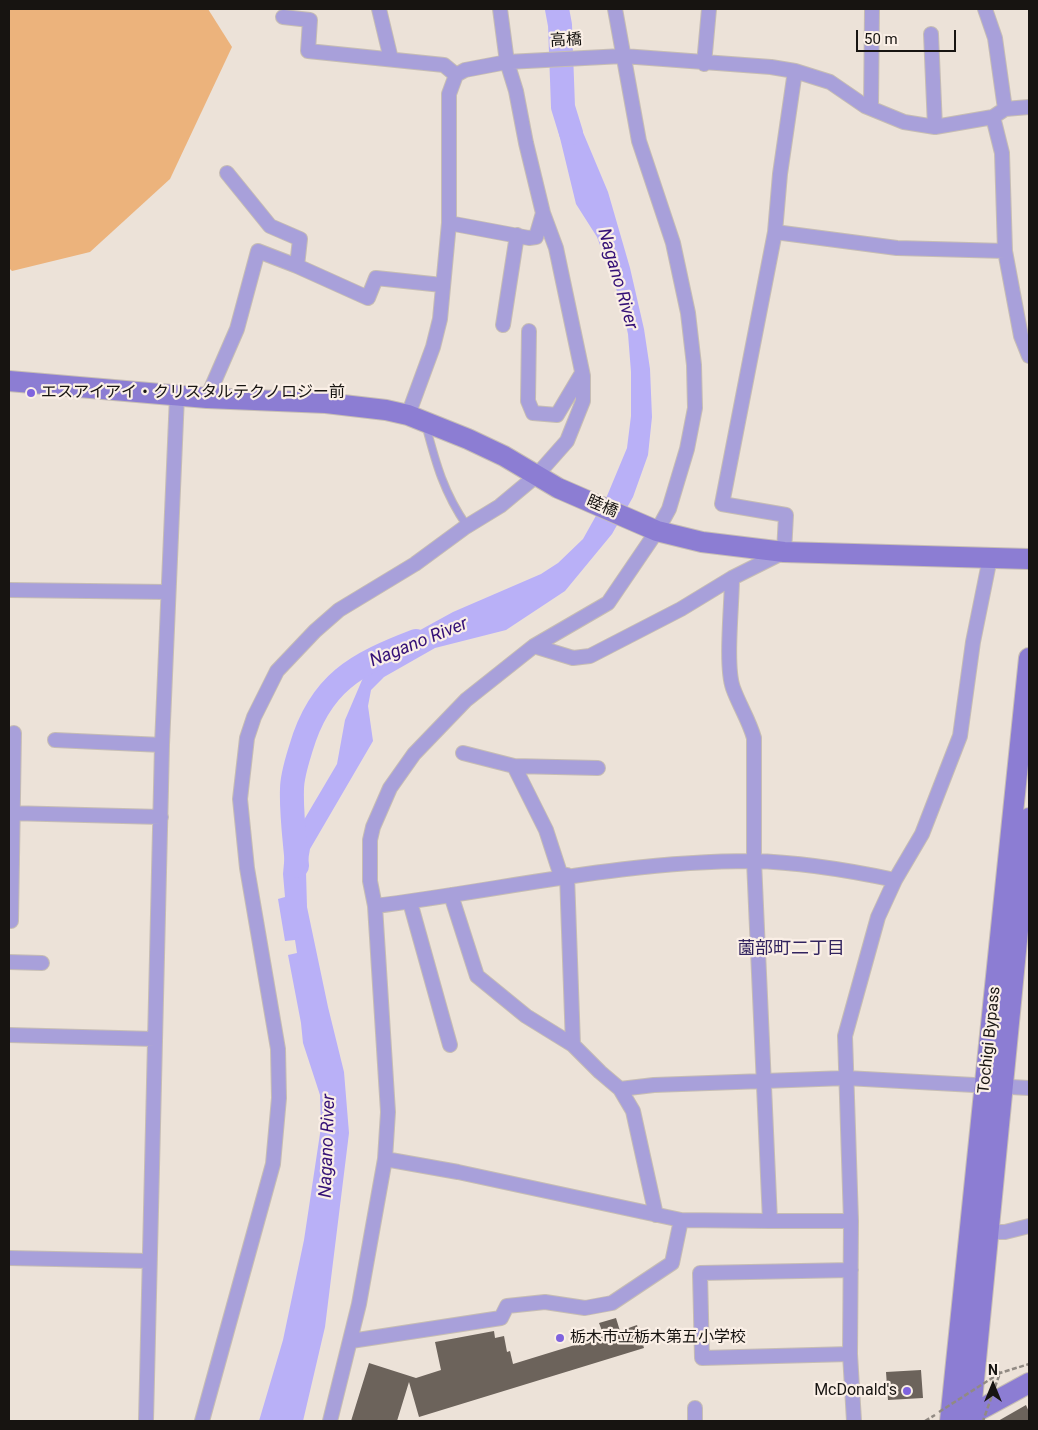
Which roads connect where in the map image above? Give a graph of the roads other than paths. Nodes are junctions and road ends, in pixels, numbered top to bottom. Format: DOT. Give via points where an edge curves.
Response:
graph roads {
  1 [pos="379,9"];
  2 [pos="500,9"];
  3 [pos="615,9"];
  4 [pos="709,9"];
  5 [pos="872,9"];
  6 [pos="985,9"];
  7 [pos="283,17"];
  8 [pos="931,34"];
  9 [pos="617,56"];
  10 [pos="391,59"];
  11 [pos="507,62"];
  12 [pos="704,64"];
  13 [pos="795,71"];
  14 [pos="456,75"];
  15 [pos="1029,107"];
  16 [pos="871,108"];
  17 [pos="999,113"];
  18 [pos="935,127"];
  19 [pos="227,173"];
  20 [pos="543,213"];
  21 [pos="449,223"];
  22 [pos="775,232"];
  23 [pos="517,235"];
  24 [pos="1005,251"];
  25 [pos="297,266"];
  26 [pos="442,285"];
  27 [pos="503,325"];
  28 [pos="529,331"];
  29 [pos="1029,356"];
  30 [pos="582,373"];
  31 [pos="9,381"];
  32 [pos="177,396"];
  33 [pos="208,398"];
  34 [pos="416,418"];
  35 [pos="536,476"];
  36 [pos="467,526"];
  37 [pos="652,529"];
  38 [pos="784,552"];
  39 [pos="990,558"];
  40 [pos="1029,559"];
  41 [pos="732,578"];
  42 [pos="9,590"];
  43 [pos="167,592"];
  44 [pos="534,646"];
  45 [pos="1029,658"];
  46 [pos="14,733"];
  47 [pos="55,740"];
  48 [pos="162,744"];
  49 [pos="463,752"];
  50 [pos="514,766"];
  51 [pos="598,768"];
  52 [pos="11,813"];
  53 [pos="161,817"];
  54 [pos="1029,818"];
  55 [pos="754,862"];
  56 [pos="564,876"];
  57 [pos="895,880"];
  58 [pos="451,895"];
  59 [pos="410,902"];
  60 [pos="375,906"];
  61 [pos="11,922"];
  62 [pos="9,962"];
  63 [pos="42,963"];
  64 [pos="9,1035"];
  65 [pos="155,1039"];
  66 [pos="450,1044"];
  67 [pos="573,1045"];
  68 [pos="846,1078"];
  69 [pos="765,1082"];
  70 [pos="993,1087"];
  71 [pos="1029,1088"];
  72 [pos="620,1089"];
  73 [pos="384,1159"];
  74 [pos="656,1215"];
  75 [pos="681,1220"];
  76 [pos="851,1220"];
  77 [pos="770,1221"];
  78 [pos="1029,1226"];
  79 [pos="980,1232"];
  80 [pos="9,1258"];
  81 [pos="149,1261"];
  82 [pos="851,1270"];
  83 [pos="351,1341"];
  84 [pos="850,1354"];
  85 [pos="1029,1383"];
  86 [pos="945,1417"];
  87 [pos="970,1420"];
  88 [pos="146,1421"];
  89 [pos="202,1421"];
  90 [pos="330,1421"];
  91 [pos="854,1421"];
  1 -- 10 [label="street"];
  2 -- 11 [label="street"];
  3 -- 9 [label="street"];
  4 -- 12 [label="street"];
  5 -- 16 [label="street"];
  6 -- 17 [label="street" via="995,38"];
  7 -- 10 [label="street" via="310,20 308,51"];
  8 -- 18 [label="street"];
  9 -- 11 [label="street, 高橋"];
  9 -- 12 [label="street, 高橋"];
  9 -- 37 [label="street" via="639,141 673,243 688,313 694,365 695,408 688,449 669,508"];
  10 -- 14 [label="street" via="444,65"];
  11 -- 14 [label="street, 高橋" via="476,67"];
  11 -- 20 [label="street"];
  12 -- 13 [label="street, 高橋"];
  13 -- 16 [label="street, 高橋" via="830,82"];
  13 -- 22 [label="street"];
  14 -- 21 [label="street" via="449,94"];
  15 -- 17 [label="street, 高橋"];
  16 -- 18 [label="street, 高橋" via="904,122"];
  17 -- 18 [label="street, 高橋"];
  17 -- 24 [label="street"];
  19 -- 25 [label="street" via="270,226 300,239"];
  20 -- 23 [label="street" via="536,237"];
  20 -- 30 [label="street" via="556,248"];
  21 -- 23 [label="street"];
  21 -- 26 [label="street"];
  22 -- 24 [label="street" via="897,248"];
  22 -- 38 [label="street" via="722,504 786,514"];
  23 -- 27 [label="street"];
  24 -- 29 [label="street" via="1021,336"];
  25 -- 26 [label="street" via="368,298 376,278"];
  25 -- 33 [label="street" via="258,251 237,329"];
  26 -- 34 [label="street" via="440,319"];
  28 -- 30 [label="street" via="528,401 533,413 557,415"];
  30 -- 35 [label="street" via="583,401 567,442"];
  31 -- 32 [label="main road, 睦橋"];
  32 -- 33 [label="main road, 睦橋"];
  32 -- 43 [label="street"];
  33 -- 34 [label="main road, 睦橋" via="326,403 378,409"];
  34 -- 35 [label="main road, 睦橋" via="504,456"];
  34 -- 36 [label="lane" via="450,502"];
  35 -- 36 [label="street" via="500,506"];
  35 -- 37 [label="main road, 睦橋"];
  36 -- 89 [label="street" via="314,630 277,671 246,738 240,799 243,834 273,1011 279,1098 273,1164"];
  37 -- 38 [label="main road, 睦橋" via="710,543"];
  37 -- 44 [label="street" via="608,603"];
  38 -- 39 [label="main road, 睦橋"];
  38 -- 41 [label="street"];
  39 -- 40 [label="main road, 睦橋"];
  39 -- 57 [label="street" via="973,642 960,736 922,834"];
  41 -- 44 [label="street" via="681,609 590,656 573,658"];
  41 -- 55 [label="street" via="732,686 754,738"];
  42 -- 43 [label="street"];
  43 -- 48 [label="street"];
  44 -- 60 [label="street" via="466,700 414,754 390,788 372,827 370,840 370,881"];
  45 -- 70 [label="main road, Tochigi Bypass"];
  46 -- 52 [label="street"];
  47 -- 48 [label="street"];
  48 -- 53 [label="street"];
  49 -- 50 [label="street"];
  50 -- 51 [label="street"];
  50 -- 56 [label="street" via="546,830"];
  52 -- 53 [label="street"];
  52 -- 61 [label="street"];
  53 -- 65 [label="street"];
  54 -- 70 [label="main road, Tochigi Bypass"];
  55 -- 56 [label="street" via="679,864"];
  55 -- 57 [label="street" via="844,869"];
  55 -- 69 [label="street"];
  56 -- 58 [label="street"];
  56 -- 67 [label="street"];
  57 -- 68 [label="street" via="867,951 845,1036"];
  58 -- 59 [label="street"];
  58 -- 67 [label="street" via="477,976 526,1016"];
  59 -- 60 [label="street"];
  59 -- 66 [label="street"];
  60 -- 73 [label="street" via="388,1103"];
  62 -- 63 [label="street"];
  64 -- 65 [label="street"];
  65 -- 81 [label="street"];
  67 -- 72 [label="street"];
  68 -- 69 [label="street"];
  68 -- 70 [label="street"];
  68 -- 76 [label="street"];
  69 -- 72 [label="street"];
  69 -- 77 [label="street"];
  70 -- 71 [label="street"];
  70 -- 79 [label="main road, Tochigi Bypass"];
  72 -- 74 [label="street" via="632,1111"];
  73 -- 74 [label="street"];
  73 -- 83 [label="street"];
  74 -- 75 [label="street"];
  75 -- 77 [label="street"];
  75 -- 83 [label="street" via="672,1264 612,1303 585,1308 546,1302 507,1306 501,1318"];
  76 -- 77 [label="street"];
  76 -- 82 [label="street"];
  78 -- 79 [label="street" via="1005,1232"];
  79 -- 86 [label="main road, Tochigi Bypass"];
  79 -- 87 [label="main road, Tochigi Bypass"];
  80 -- 81 [label="street"];
  81 -- 88 [label="street"];
  82 -- 84 [label="street"];
  82 -- 84 [label="street" via="700,1273 702,1358"];
  83 -- 90 [label="street"];
  84 -- 91 [label="street"];
  85 -- 87 [label="main road"];
}
